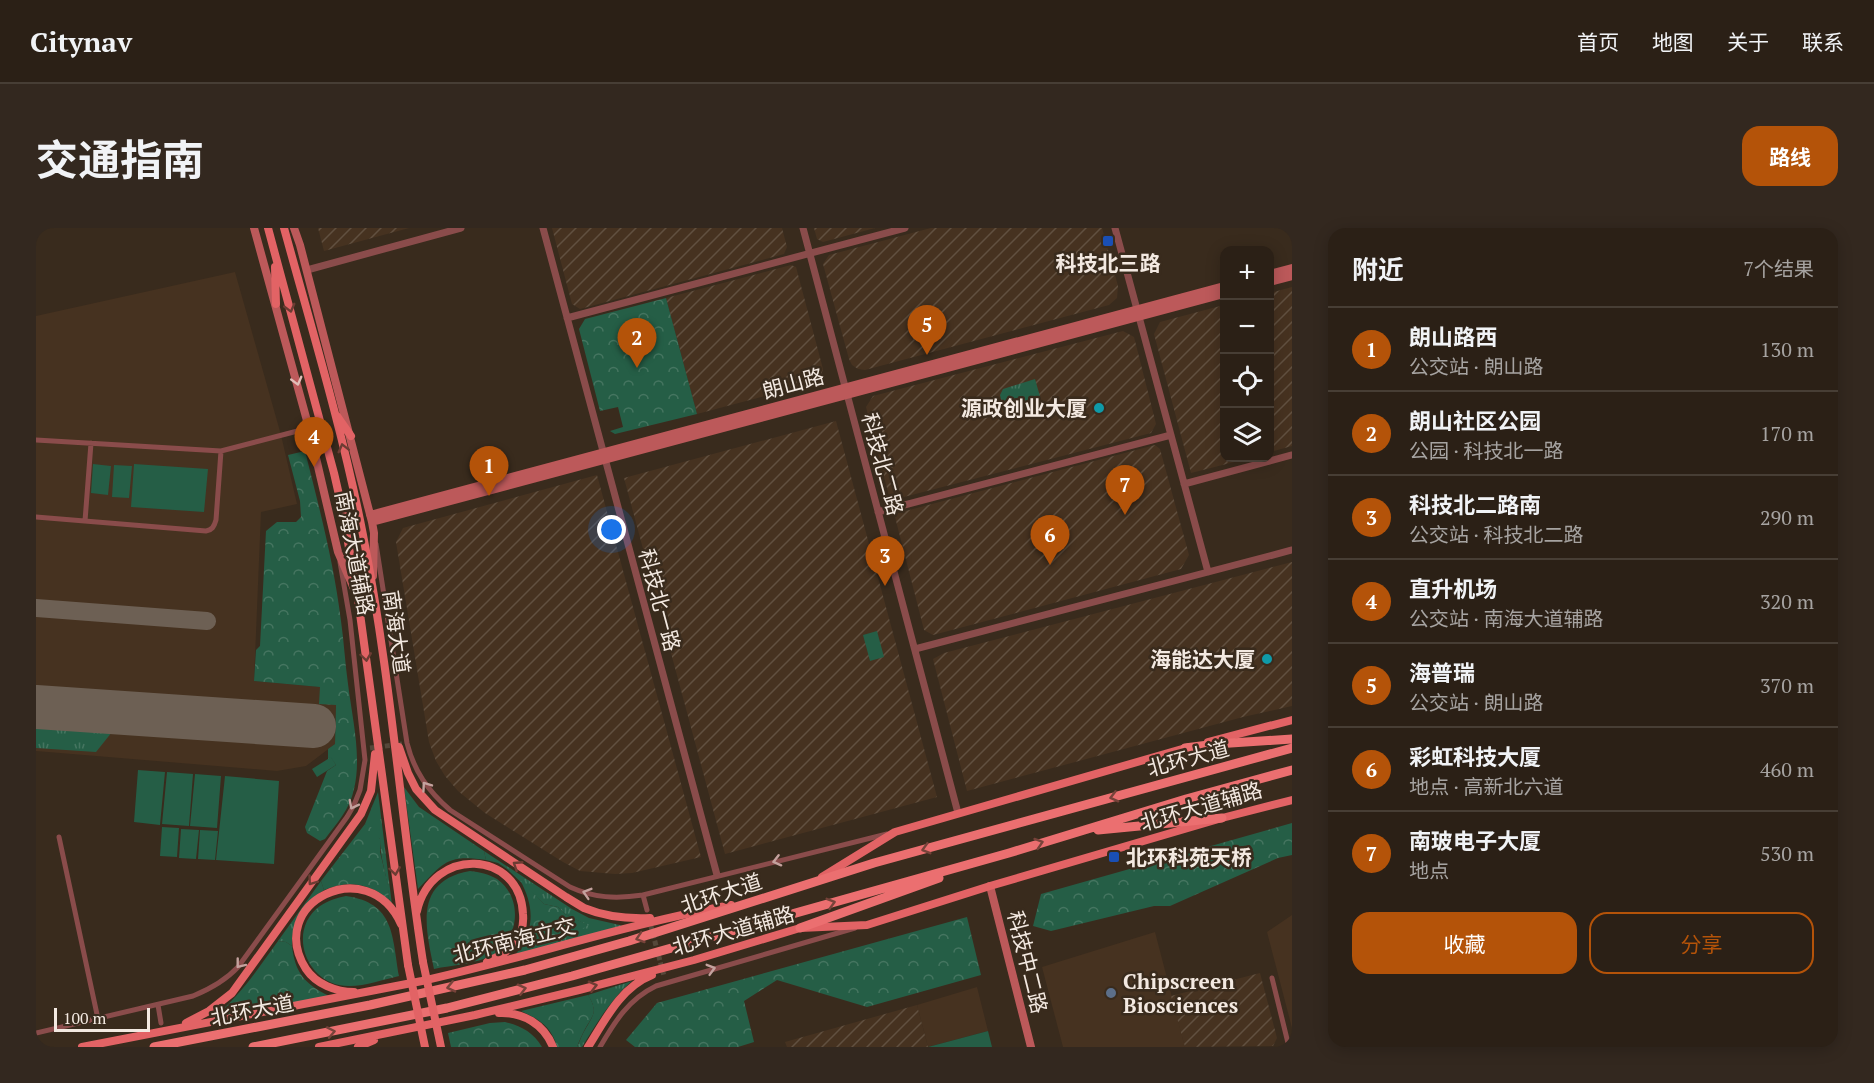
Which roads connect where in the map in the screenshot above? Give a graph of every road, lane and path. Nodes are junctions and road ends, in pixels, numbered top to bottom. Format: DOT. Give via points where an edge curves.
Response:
graph roads {
  1 [pos="254,228"];
  2 [pos="268,228"];
  3 [pos="284,228"];
  4 [pos="294,228"];
  5 [pos="462,228"];
  6 [pos="543,228"];
  7 [pos="803,228"];
  8 [pos="905,228"];
  9 [pos="1115,228"];
  10 [pos="274,251"];
  11 [pos="810,253"];
  12 [pos="1292,268"];
  13 [pos="307,270"];
  14 [pos="1274,273"];
  15 [pos="1292,276"];
  16 [pos="1274,281"];
  17 [pos="1220,287"];
  18 [pos="1220,295"];
  19 [pos="276,304"];
  20 [pos="1138,313"];
  21 [pos="567,318"];
  22 [pos="846,391"];
  23 [pos="334,410"];
  24 [pos="309,428"];
  25 [pos="1171,435"];
  26 [pos="351,436"];
  27 [pos="36,440"];
  28 [pos="91,443"];
  29 [pos="221,451"];
  30 [pos="1292,455"];
  31 [pos="604,456"];
  32 [pos="1184,484"];
  33 [pos="878,512"];
  34 [pos="36,517"];
  35 [pos="371,518"];
  36 [pos="86,521"];
  37 [pos="374,533"];
  38 [pos="1292,550"];
  39 [pos="338,552"];
  40 [pos="1208,572"];
  41 [pos="372,588"];
  42 [pos="358,599"];
  43 [pos="915,649"];
  44 [pos="389,704"];
  45 [pos="374,715"];
  46 [pos="1292,720"];
  47 [pos="1292,739"];
  48 [pos="1185,748"];
  49 [pos="1292,748"];
  50 [pos="1292,770"];
  51 [pos="1292,800"];
  52 [pos="958,813"];
  53 [pos="1222,818"];
  54 [pos="895,832"];
  55 [pos="1071,833"];
  56 [pos="59,837"];
  57 [pos="1009,853"];
  58 [pos="717,876"];
  59 [pos="809,885"];
  60 [pos="990,886"];
  61 [pos="643,895"];
  62 [pos="755,901"];
  63 [pos="647,910"];
  64 [pos="666,918"];
  65 [pos="416,920"];
  66 [pos="867,925"];
  67 [pos="800,928"];
  68 [pos="404,930"];
  69 [pos="694,960"];
  70 [pos="472,970"];
  71 [pos="1272,978"];
  72 [pos="369,992"];
  73 [pos="158,1005"];
  74 [pos="475,1015"];
  75 [pos="98,1019"];
  76 [pos="161,1023"];
  77 [pos="172,1029"];
  78 [pos="397,1031"];
  79 [pos="36,1033"];
  80 [pos="82,1047"];
  81 [pos="154,1047"];
  82 [pos="254,1047"];
  83 [pos="319,1047"];
  84 [pos="358,1047"];
  85 [pos="425,1047"];
  86 [pos="441,1047"];
  87 [pos="553,1047"];
  88 [pos="588,1047"];
  89 [pos="600,1047"];
  90 [pos="1031,1047"];
  91 [pos="1289,1047"];
  1 -- 19 [label="main road, 南海大道辅路"];
  2 -- 10 [label="main road, 南海大道"];
  3 -- 23 [label="main road, 南海大道"];
  4 -- 13 [label="main road, 南海大道辅路"];
  5 -- 13 [label="street"];
  6 -- 21 [label="street, 科技北一路"];
  7 -- 11 [label="street, 科技北二路"];
  8 -- 11 [label="street"];
  9 -- 20 [label="street"];
  10 -- 19 [label="main road"];
  10 -- 42 [label="main road, 南海大道, one-way" via="334,473"];
  11 -- 21 [label="street"];
  11 -- 22 [label="street, 科技北二路"];
  12 -- 14 [label="main road"];
  13 -- 26 [label="main road, 南海大道辅路"];
  15 -- 16 [label="main road"];
  17 -- 20 [label="main road, 朗山路"];
  18 -- 20 [label="main road, 朗山路"];
  19 -- 24 [label="main road, 南海大道辅路, one-way"];
  20 -- 22 [label="main road, 朗山路"];
  20 -- 25 [label="street"];
  21 -- 31 [label="street, 科技北一路"];
  22 -- 31 [label="main road, 朗山路"];
  22 -- 33 [label="street, 科技北二路"];
  23 -- 26 [label="main road"];
  41 -- 23 [label="main road, 南海大道, one-way"];
  24 -- 29 [label="street"];
  24 -- 39 [label="main road, 南海大道辅路"];
  25 -- 32 [label="street"];
  25 -- 33 [label="street"];
  26 -- 35 [label="main road, 南海大道辅路"];
  27 -- 28 [label="street"];
  28 -- 29 [label="street"];
  28 -- 36 [label="street"];
  29 -- 36 [label="street" via="216,520 211,530"];
  30 -- 32 [label="street"];
  31 -- 35 [label="main road, 朗山路"];
  31 -- 58 [label="street, 科技北一路"];
  32 -- 40 [label="street"];
  33 -- 43 [label="street, 科技北二路"];
  34 -- 36 [label="street"];
  35 -- 37 [label="main road, 南海大道辅路"];
  37 -- 41 [label="main road, 南海大道辅路"];
  61 -- 37 [label="street, one-way" via="611,898 570,887 433,796 404,743"];
  38 -- 40 [label="street"];
  39 -- 42 [label="main road, 南海大道"];
  39 -- 73 [label="street, 南海大道辅路, one-way" via="367,749 364,776 354,805 238,968 214,987"];
  40 -- 43 [label="street"];
  41 -- 44 [label="main road, 南海大道"];
  42 -- 45 [label="main road, 南海大道, one-way"];
  43 -- 52 [label="street, 科技北二路"];
  64 -- 44 [label="main road, one-way" via="622,919 584,908 435,810 408,773"];
  44 -- 65 [label="main road, 南海大道"];
  45 -- 68 [label="main road, 南海大道, one-way"];
  45 -- 77 [label="main road, one-way" via="375,769 361,814 232,993 209,1011"];
  46 -- 48 [label="main road"];
  47 -- 48 [label="highway"];
  48 -- 52 [label="main road"];
  49 -- 59 [label="highway, 北环大道, one-way"];
  50 -- 55 [label="highway, 北环大道"];
  51 -- 53 [label="main road, 北环大道辅路"];
  52 -- 54 [label="main road"];
  53 -- 55 [label="highway"];
  53 -- 60 [label="main road, 北环大道辅路"];
  54 -- 58 [label="street, one-way"];
  54 -- 59 [label="main road"];
  57 -- 55 [label="highway, 北环大道, one-way"];
  56 -- 75 [label="street"];
  57 -- 67 [label="highway"];
  82 -- 57 [label="highway, 北环大道, one-way" via="447,1008 561,979"];
  58 -- 61 [label="street"];
  59 -- 62 [label="highway, 北环大道"];
  60 -- 66 [label="main road, 北环大道辅路"];
  60 -- 90 [label="main road, 科技中二路"];
  61 -- 63 [label="street"];
  62 -- 64 [label="main road, 北环大道辅路"];
  62 -- 81 [label="highway, 北环大道, one-way" via="525,970"];
  64 -- 70 [label="main road, 北环南海立交"];
  65 -- 70 [label="main road" via="428,885 448,869 472,862 505,876 519,894 522,927 513,946"];
  65 -- 86 [label="main road, 南海大道, bridge"];
  66 -- 67 [label="main road, 北环大道辅路"];
  89 -- 66 [label="street, one-way" via="627,1006 665,979"];
  67 -- 69 [label="main road, 北环大道辅路"];
  68 -- 72 [label="main road" via="391,906 379,896 356,888 329,892 306,909 298,922 297,948 309,973 333,989"];
  68 -- 85 [label="main road, 南海大道, bridge"];
  74 -- 69 [label="main road, 北环大道辅路, one-way"];
  69 -- 88 [label="main road" via="637,983 617,1002"];
  70 -- 72 [label="main road, 北环南海立交"];
  71 -- 91 [label="street"];
  72 -- 77 [label="main road"];
  73 -- 75 [label="street"];
  73 -- 76 [label="street"];
  74 -- 78 [label="main road, 北环大道辅路"];
  74 -- 87 [label="main road" via="522,1016 538,1025"];
  75 -- 79 [label="street"];
  77 -- 80 [label="main road"];
  78 -- 83 [label="main road, 北环大道辅路"];
  78 -- 84 [label="main road"];
}
